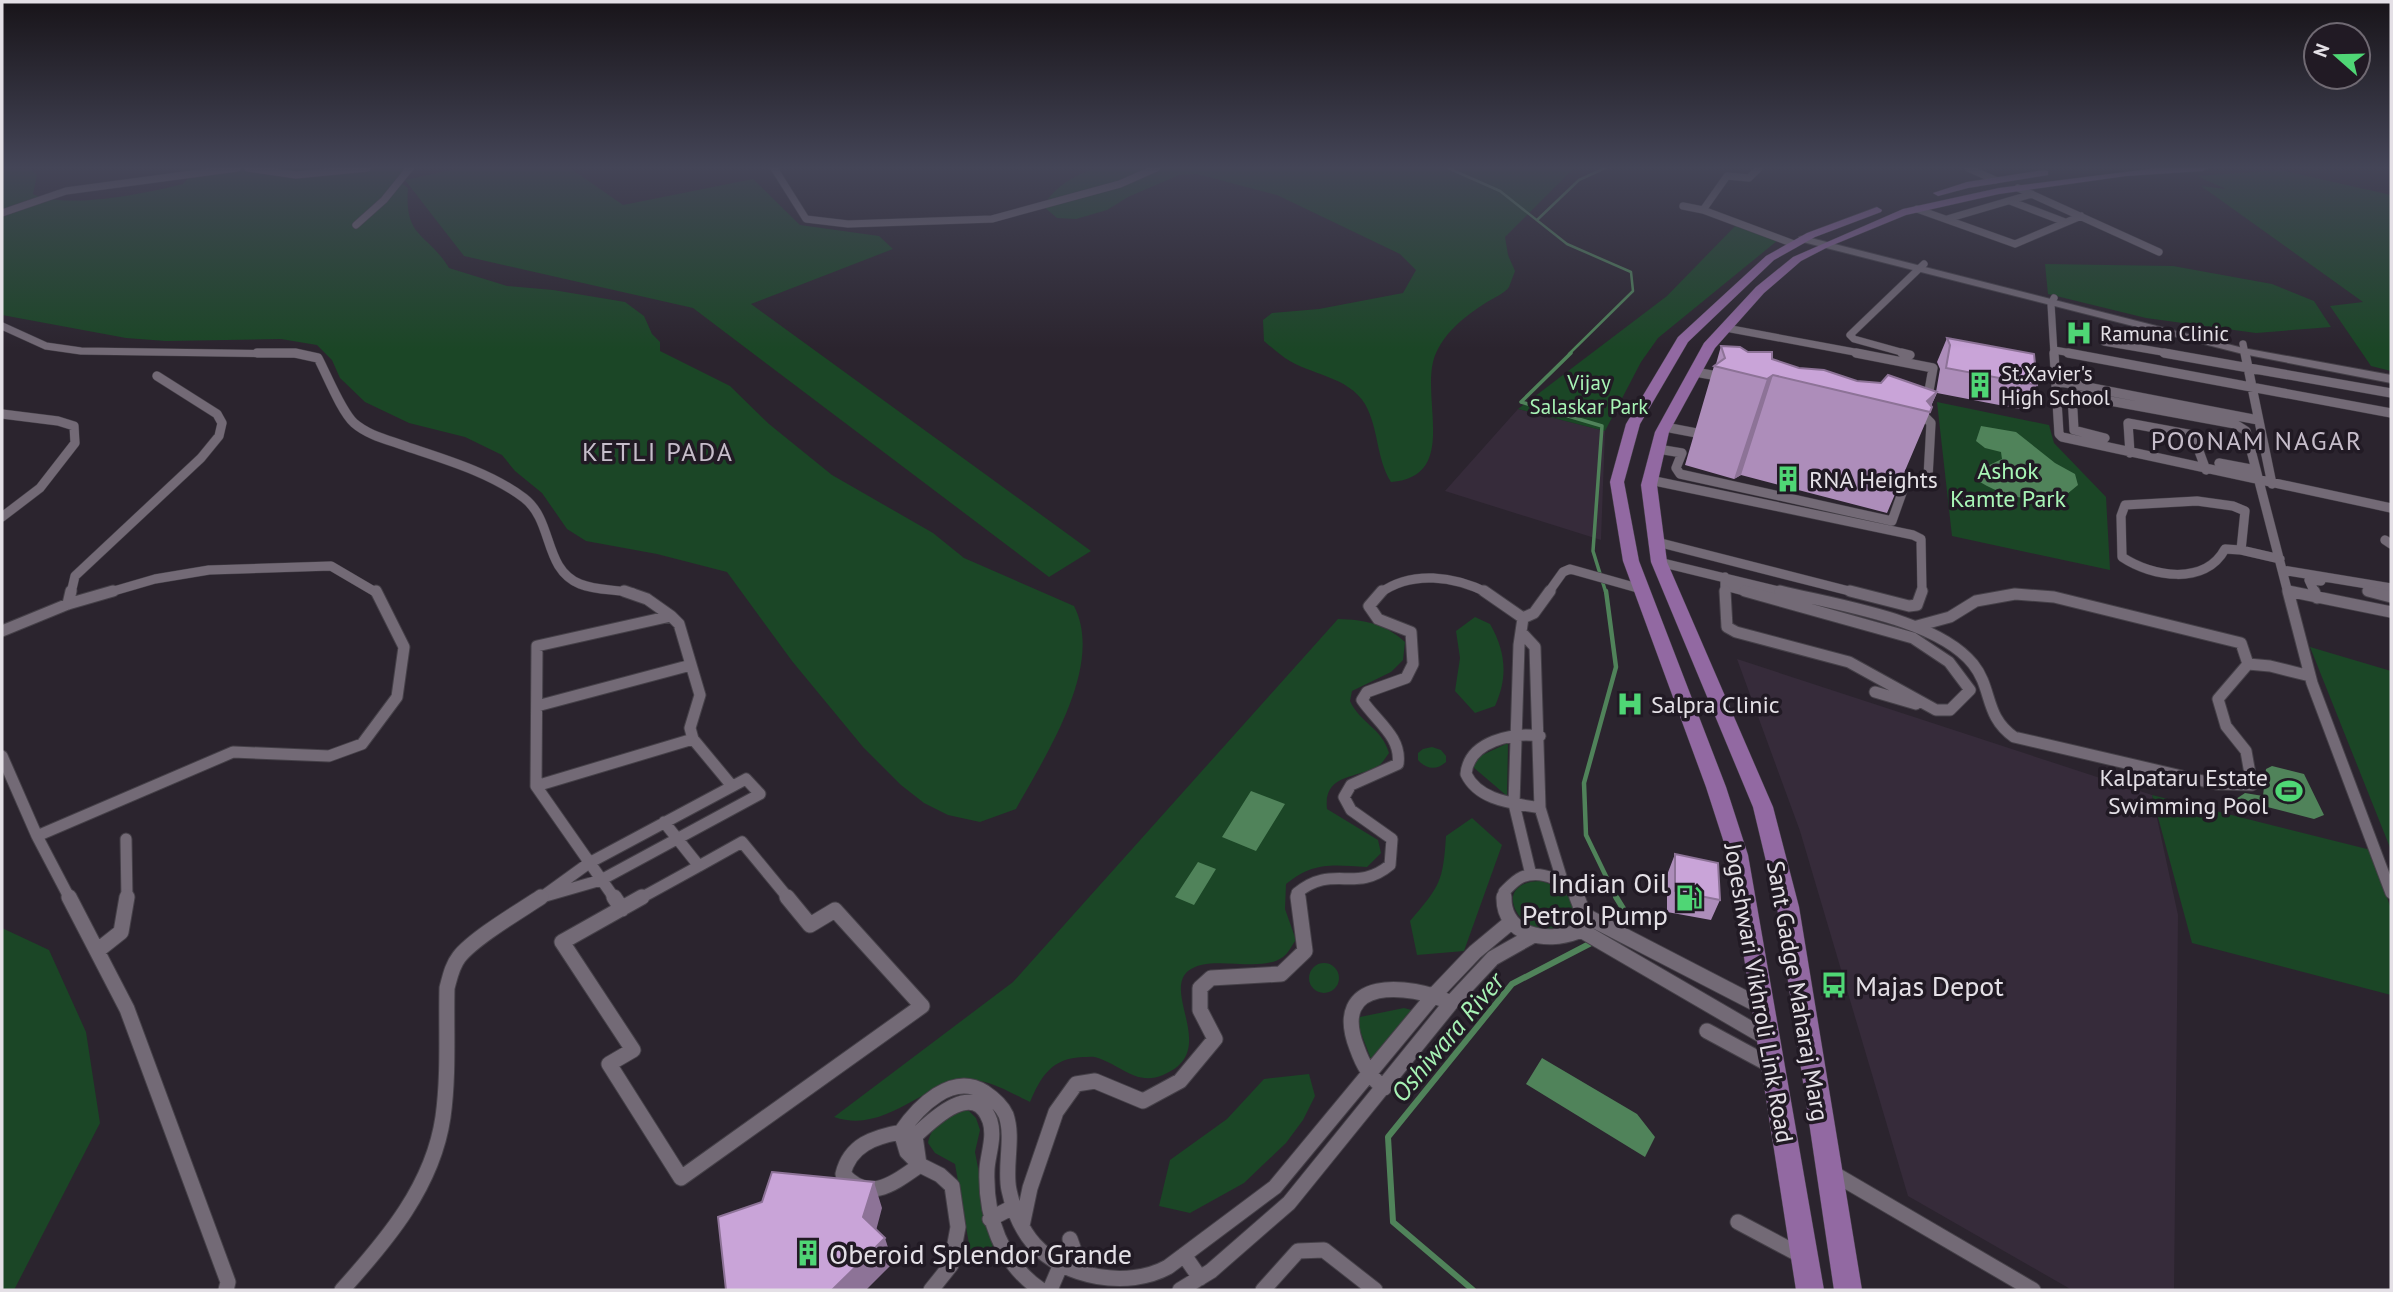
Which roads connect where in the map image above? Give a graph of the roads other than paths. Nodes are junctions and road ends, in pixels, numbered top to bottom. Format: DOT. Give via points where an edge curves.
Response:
graph roads {
  1 [pos="1768,228"];
  2 [pos="1840,228"];
  3 [pos="1852,228"];
  4 [pos="1972,228"];
  5 [pos="2051,228"];
  6 [pos="2108,228"];
  7 [pos="1813,241"];
  8 [pos="2159,252"];
  9 [pos="1921,267"];
  10 [pos="2053,301"];
  11 [pos="2,326"];
  12 [pos="1726,328"];
  13 [pos="1745,332"];
  14 [pos="2104,342"];
  15 [pos="1742,344"];
  16 [pos="2243,348"];
  17 [pos="2054,350"];
  18 [pos="1910,355"];
  19 [pos="2246,368"];
  20 [pos="1695,372"];
  21 [pos="2391,373"];
  22 [pos="157,376"];
  23 [pos="2391,379"];
  24 [pos="2056,381"];
  25 [pos="2250,386"];
  26 [pos="1726,390"];
  27 [pos="2391,393"];
  28 [pos="1899,412"];
  29 [pos="2391,413"];
  30 [pos="2,414"];
  31 [pos="1925,417"];
  32 [pos="2258,420"];
  33 [pos="1711,424"];
  34 [pos="1706,435"];
  35 [pos="1662,436"];
  36 [pos="1686,437"];
  37 [pos="2105,438"];
  38 [pos="1682,453"];
  39 [pos="2130,453"];
  40 [pos="2219,463"];
  41 [pos="2206,470"];
  42 [pos="2258,475"];
  43 [pos="1650,480"];
  44 [pos="2272,484"];
  45 [pos="2391,508"];
  46 [pos="2,517"];
  47 [pos="2241,550"];
  48 [pos="1658,552"];
  49 [pos="2281,564"];
  50 [pos="1725,582"];
  51 [pos="1454,586"];
  52 [pos="1476,586"];
  53 [pos="1641,589"];
  54 [pos="2390,590"];
  55 [pos="2288,591"];
  56 [pos="2317,598"];
  57 [pos="68,604"];
  58 [pos="2391,612"];
  59 [pos="671,616"];
  60 [pos="1522,618"];
  61 [pos="1917,626"];
  62 [pos="2,631"];
  63 [pos="1522,633"];
  64 [pos="2248,664"];
  65 [pos="691,665"];
  66 [pos="2310,676"];
  67 [pos="1875,692"];
  68 [pos="537,706"];
  69 [pos="1936,710"];
  70 [pos="1517,733"];
  71 [pos="1540,736"];
  72 [pos="693,739"];
  73 [pos="2,755"];
  74 [pos="536,786"];
  75 [pos="732,786"];
  76 [pos="1514,804"];
  77 [pos="1540,808"];
  78 [pos="664,822"];
  79 [pos="37,835"];
  80 [pos="125,839"];
  81 [pos="677,839"];
  82 [pos="589,863"];
  83 [pos="699,866"];
  84 [pos="1531,875"];
  85 [pos="601,880"];
  86 [pos="1563,883"];
  87 [pos="2391,892"];
  88 [pos="542,897"];
  89 [pos="622,909"];
  90 [pos="1584,915"];
  91 [pos="1511,922"];
  92 [pos="1584,932"];
  93 [pos="1532,936"];
  94 [pos="97,951"];
  95 [pos="1435,994"];
  96 [pos="1451,1003"];
  97 [pos="1765,1008"];
  98 [pos="1707,1031"];
  99 [pos="1770,1040"];
  100 [pos="1774,1068"];
  101 [pos="1367,1075"];
  102 [pos="1384,1088"];
  103 [pos="901,1132"];
  104 [pos="919,1165"];
  105 [pos="1829,1171"];
  106 [pos="1013,1207"];
  107 [pos="989,1219"];
  108 [pos="1738,1222"];
  109 [pos="1022,1226"];
  110 [pos="1070,1239"];
  111 [pos="1184,1255"];
  112 [pos="1804,1258"];
  113 [pos="1061,1264"];
  114 [pos="1087,1272"];
  115 [pos="1200,1278"];
  116 [pos="226,1290"];
  117 [pos="342,1290"];
  118 [pos="931,1290"];
  119 [pos="1041,1290"];
  120 [pos="1050,1290"];
  121 [pos="1180,1290"];
  122 [pos="1263,1290"];
  123 [pos="1375,1290"];
  124 [pos="1810,1290"];
  125 [pos="1848,1290"];
  126 [pos="2033,1290"];
  1 -- 7 [label="street"];
  2 -- 7 [label="main road, Jogeshwari Vikhroli Link Road"];
  3 -- 7 [label="main road, Sant Gadge Maharaj Marg"];
  4 -- 5 [label="street" via="2015,244"];
  6 -- 8 [label="street"];
  7 -- 9 [label="main road"];
  7 -- 12 [label="main road, Sant Gadge Maharaj Marg"];
  7 -- 53 [label="main road, Jogeshwari Vikhroli Link Road" via="1761,266 1684,340 1633,424 1617,482 1631,561"];
  9 -- 10 [label="main road"];
  9 -- 18 [label="street" via="1850,335"];
  10 -- 16 [label="main road"];
  10 -- 17 [label="street"];
  11 -- 59 [label="street" via="46,346 81,351 295,353 318,358 352,421 369,433 509,487 536,510 557,565 569,578 593,589 648,598"];
  12 -- 13 [label="street"];
  12 -- 20 [label="main road, Sant Gadge Maharaj Marg" via="1709,346"];
  13 -- 15 [label="street"];
  13 -- 31 [label="street" via="1931,367"];
  14 -- 19 [label="street"];
  16 -- 19 [label="street"];
  16 -- 21 [label="main road"];
  16 -- 23 [label="main road"];
  17 -- 24 [label="street"];
  17 -- 25 [label="street"];
  19 -- 25 [label="street"];
  19 -- 27 [label="street"];
  20 -- 26 [label="street" via="1731,378"];
  20 -- 35 [label="main road, Sant Gadge Maharaj Marg"];
  22 -- 57 [label="street" via="218,414 222,423 219,436 75,576"];
  24 -- 32 [label="street"];
  24 -- 39 [label="street" via="2060,436"];
  25 -- 29 [label="street"];
  25 -- 32 [label="street"];
  28 -- 31 [label="street"];
  30 -- 46 [label="street" via="58,421 74,426 76,435 75,443 40,488"];
  31 -- 38 [label="street" via="1931,423 1928,477 1875,474 1903,490 1892,522 1680,474 1676,468"];
  32 -- 44 [label="street"];
  33 -- 34 [label="street"];
  34 -- 35 [label="street"];
  34 -- 36 [label="street" via="1716,441"];
  35 -- 36 [label="street"];
  35 -- 38 [label="street"];
  35 -- 43 [label="main road, Sant Gadge Maharaj Marg"];
  36 -- 38 [label="street"];
  37 -- 42 [label="street" via="2074,430 2071,395 2242,427"];
  39 -- 41 [label="street"];
  39 -- 41 [label="street" via="2128,423 2190,435 2196,438"];
  40 -- 42 [label="street"];
  41 -- 42 [label="street"];
  42 -- 44 [label="street"];
  42 -- 49 [label="street"];
  43 -- 48 [label="main road, Sant Gadge Maharaj Marg"];
  43 -- 48 [label="street" via="1913,535 1921,539 1922,596 1917,605 1909,606"];
  44 -- 45 [label="street"];
  47 -- 47 [label="street" via="2225,549 2218,562 2192,575 2134,565 2122,557 2121,516 2125,505 2158,502 2197,500 2233,506 2245,512"];
  47 -- 49 [label="street"];
  48 -- 50 [label="street"];
  48 -- 105 [label="main road, Sant Gadge Maharaj Marg" via="1763,807 1788,907"];
  49 -- 54 [label="street"];
  49 -- 55 [label="street"];
  50 -- 61 [label="street"];
  50 -- 69 [label="street" via="1726,622 1731,629 1849,662"];
  50 -- 69 [label="street" via="1913,638 1949,663 1969,686 1968,694 1950,710"];
  51 -- 52 [label="street"];
  52 -- 60 [label="street"];
  52 -- 109 [label="street" via="1433,576 1404,581 1384,590 1369,606 1378,619 1411,632 1413,664 1406,678 1367,692 1362,700 1396,742 1401,754 1398,764 1351,785 1344,797 1351,810 1392,839 1390,865 1373,878 1309,881 1297,893 1305,951 1281,974 1211,978 1200,988 1200,1010 1215,1039 1180,1081 1143,1101 1095,1081 1076,1084 1056,1112"];
  53 -- 60 [label="street" via="1565,570 1534,613"];
  53 -- 97 [label="main road, Jogeshwari Vikhroli Link Road" via="1738,855"];
  54 -- 56 [label="street" via="2310,579"];
  55 -- 56 [label="street"];
  55 -- 66 [label="street"];
  56 -- 58 [label="street"];
  57 -- 62 [label="street"];
  57 -- 79 [label="street" via="155,579 209,570 331,566 376,591 404,647 397,697 362,744 329,756 233,751"];
  59 -- 65 [label="street" via="680,624"];
  59 -- 68 [label="street" via="537,646"];
  60 -- 63 [label="street"];
  61 -- 64 [label="street" via="1951,617 1976,601 2015,594 2054,597 2241,643"];
  61 -- 64 [label="street" via="1963,654 1981,673 1994,721 2007,733 2216,784 2252,785 2246,751 2226,726 2218,699"];
  63 -- 70 [label="street"];
  63 -- 71 [label="street" via="1535,647"];
  64 -- 66 [label="street"];
  65 -- 68 [label="street"];
  65 -- 72 [label="street" via="700,695 691,728"];
  66 -- 87 [label="street"];
  67 -- 69 [label="street"];
  68 -- 74 [label="street"];
  70 -- 71 [label="street"];
  70 -- 76 [label="street"];
  70 -- 76 [label="street" via="1475,752 1465,769 1471,785"];
  71 -- 77 [label="street"];
  72 -- 74 [label="street"];
  72 -- 75 [label="street"];
  73 -- 79 [label="street"];
  74 -- 82 [label="street"];
  75 -- 78 [label="street"];
  75 -- 81 [label="street" via="746,779 760,794"];
  76 -- 77 [label="street"];
  76 -- 84 [label="street"];
  77 -- 86 [label="street"];
  78 -- 81 [label="street"];
  78 -- 82 [label="street"];
  79 -- 94 [label="street"];
  80 -- 94 [label="street" via="127,905 121,932"];
  81 -- 83 [label="street"];
  81 -- 85 [label="street"];
  82 -- 85 [label="street"];
  82 -- 88 [label="street"];
  83 -- 89 [label="street"];
  83 -- 89 [label="street" via="742,842 810,925 835,910 922,1006 681,1178 609,1064 633,1050 562,942"];
  84 -- 86 [label="street"];
  84 -- 91 [label="street" via="1510,884 1504,892 1504,911"];
  85 -- 88 [label="street"];
  85 -- 89 [label="street"];
  86 -- 90 [label="street" via="1577,894"];
  88 -- 117 [label="street" via="474,943 451,972 443,1118 434,1150 401,1221"];
  90 -- 92 [label="street"];
  90 -- 97 [label="street"];
  91 -- 93 [label="street"];
  91 -- 95 [label="street"];
  92 -- 93 [label="street" via="1556,940"];
  92 -- 99 [label="street"];
  93 -- 96 [label="street" via="1493,958"];
  94 -- 116 [label="street" via="127,1009 228,1282"];
  95 -- 96 [label="street"];
  95 -- 101 [label="street"];
  95 -- 101 [label="street" via="1392,989 1360,997 1351,1012 1350,1030"];
  96 -- 102 [label="street"];
  97 -- 99 [label="main road, Jogeshwari Vikhroli Link Road"];
  98 -- 100 [label="street"];
  99 -- 100 [label="main road, Jogeshwari Vikhroli Link Road"];
  100 -- 112 [label="main road, Jogeshwari Vikhroli Link Road"];
  101 -- 102 [label="street"];
  101 -- 111 [label="street" via="1275,1186"];
  102 -- 115 [label="street" via="1289,1203"];
  103 -- 104 [label="street" via="907,1152"];
  103 -- 104 [label="street" via="853,1149 843,1174 849,1184 868,1190 890,1186"];
  103 -- 106 [label="street" via="929,1097 964,1087 986,1091 1006,1115 1005,1161"];
  104 -- 107 [label="street" via="915,1136 950,1105 963,1102 984,1110 991,1123"];
  104 -- 118 [label="street" via="952,1186 958,1227 951,1265"];
  105 -- 125 [label="main road, Sant Gadge Maharaj Marg"];
  105 -- 126 [label="street"];
  106 -- 107 [label="street"];
  106 -- 109 [label="street"];
  107 -- 119 [label="street" via="1008,1261"];
  108 -- 112 [label="street"];
  109 -- 113 [label="street" via="1035,1245"];
  110 -- 114 [label="street"];
  111 -- 114 [label="street" via="1149,1276 1120,1278"];
  111 -- 115 [label="street"];
  112 -- 124 [label="main road, Jogeshwari Vikhroli Link Road"];
  113 -- 114 [label="street"];
  113 -- 120 [label="street"];
  115 -- 121 [label="street"];
  122 -- 123 [label="street" via="1298,1251 1324,1250"];
}
